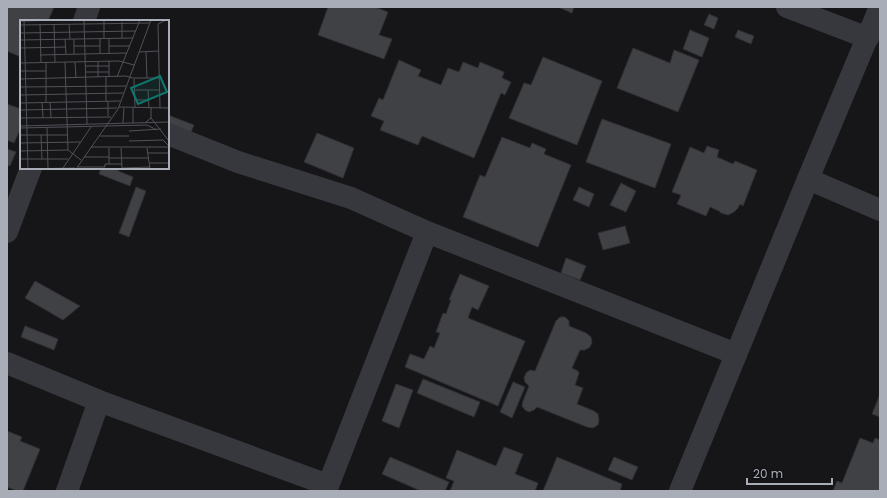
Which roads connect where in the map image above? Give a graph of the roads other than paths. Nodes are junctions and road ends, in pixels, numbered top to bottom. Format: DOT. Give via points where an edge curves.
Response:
graph roads {
  1 [pos="89,7"];
  2 [pos="787,7"];
  3 [pos="880,7"];
  4 [pos="84,20"];
  5 [pos="868,38"];
  6 [pos="169,134"];
  7 [pos="31,169"];
  8 [pos="808,179"];
  9 [pos="880,210"];
  10 [pos="7,232"];
  11 [pos="427,232"];
  12 [pos="736,354"];
  13 [pos="7,363"];
  14 [pos="99,401"];
  15 [pos="327,488"];
  16 [pos="67,491"];
  17 [pos="680,491"];
  1 -- 4 [label="street"];
  2 -- 5 [label="street"];
  3 -- 5 [label="street"];
  5 -- 8 [label="street"];
  6 -- 11 [label="street" via="238,162 352,198"];
  7 -- 10 [label="street"];
  8 -- 9 [label="street"];
  8 -- 12 [label="street"];
  11 -- 12 [label="street"];
  11 -- 15 [label="street"];
  12 -- 17 [label="street"];
  13 -- 14 [label="street"];
  14 -- 15 [label="street"];
  14 -- 16 [label="street"];
}
